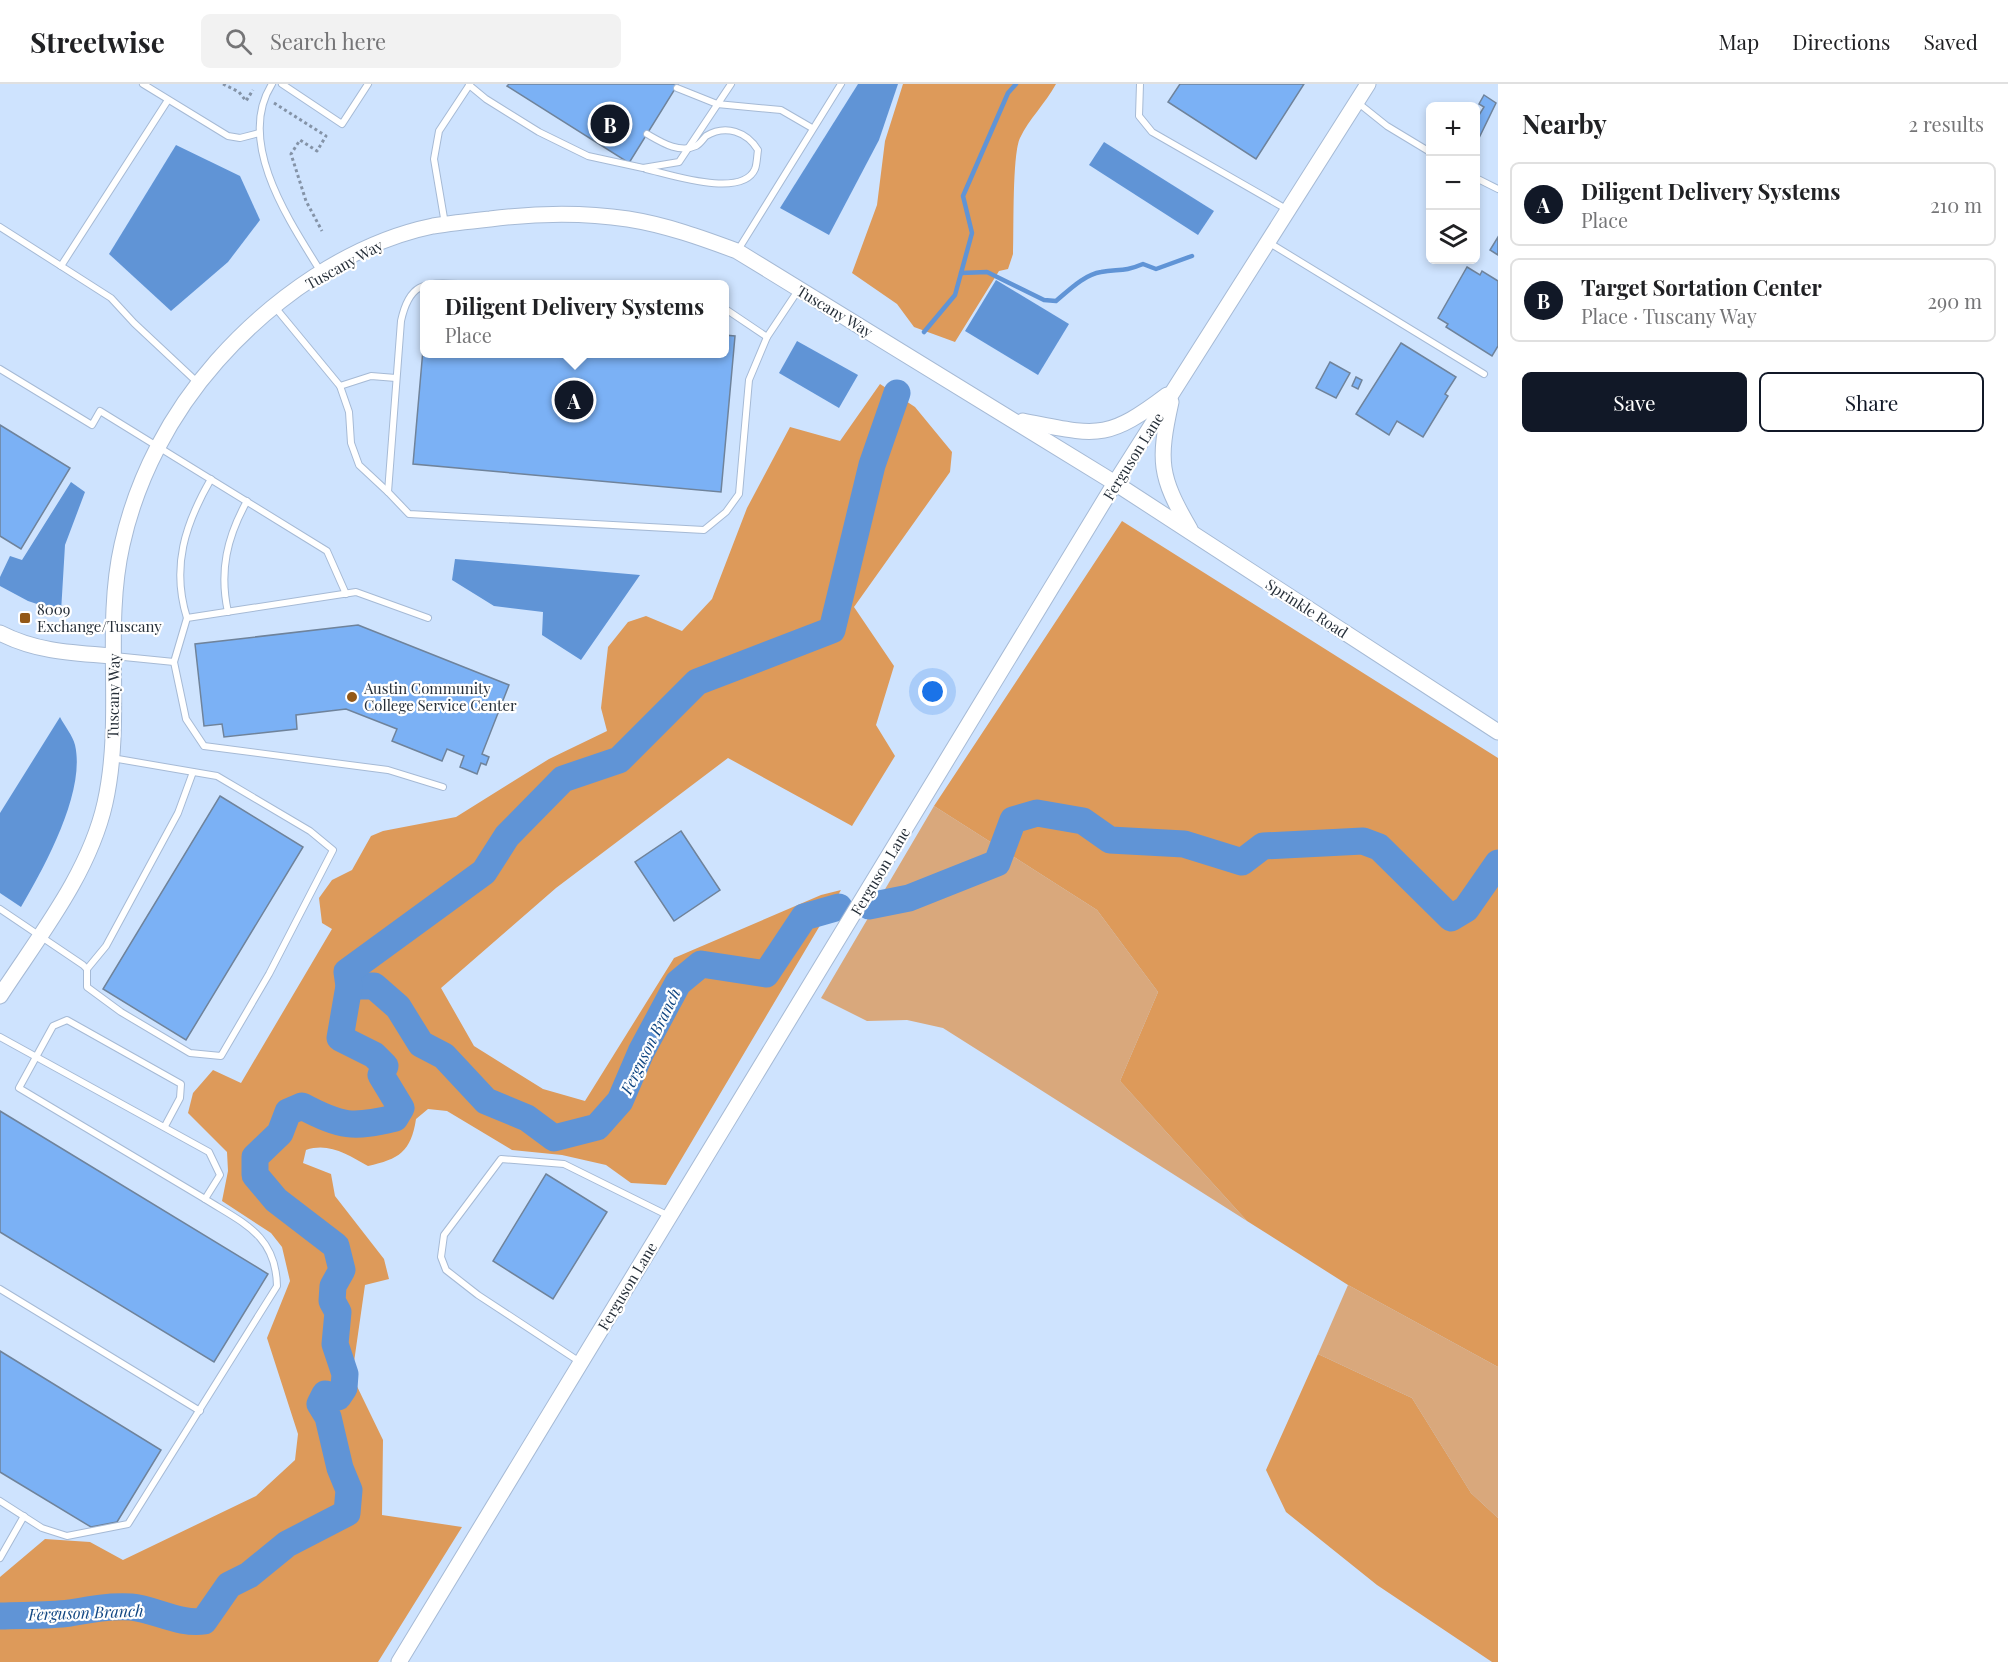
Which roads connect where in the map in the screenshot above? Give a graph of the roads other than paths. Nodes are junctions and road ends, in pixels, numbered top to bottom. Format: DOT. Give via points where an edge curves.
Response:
graph roads {
  1 [pos="143,84"];
  2 [pos="282,84"];
  3 [pos="368,84"];
  4 [pos="470,84"];
  5 [pos="731,84"];
  6 [pos="841,84"];
  7 [pos="1140,84"];
  8 [pos="1368,84"];
  9 [pos="272,85"];
  10 [pos="677,87"];
  11 [pos="168,100"];
  12 [pos="1357,102"];
  13 [pos="717,104"];
  14 [pos="812,128"];
  15 [pos="259,133"];
  16 [pos="647,134"];
  17 [pos="689,147"];
  18 [pos="1426,149"];
  19 [pos="642,168"];
  20 [pos="1480,180"];
  21 [pos="1498,189"];
  22 [pos="1288,210"];
  23 [pos="445,225"];
  24 [pos="0,227"];
  25 [pos="1267,241"];
  26 [pos="737,251"];
  27 [pos="61,266"];
  28 [pos="321,273"];
  29 [pos="420,286"];
  30 [pos="799,289"];
  31 [pos="274,306"];
  32 [pos="729,311"];
  33 [pos="767,337"];
  34 [pos="0,369"];
  35 [pos="1484,374"];
  36 [pos="396,378"];
  37 [pos="198,382"];
  38 [pos="339,386"];
  39 [pos="1174,390"];
  40 [pos="1012,419"];
  41 [pos="158,446"];
  42 [pos="212,479"];
  43 [pos="1116,483"];
  44 [pos="388,492"];
  45 [pos="246,501"];
  46 [pos="1193,534"];
  47 [pos="346,594"];
  48 [pos="228,612"];
  49 [pos="187,618"];
  50 [pos="428,618"];
  51 [pos="0,633"];
  52 [pos="113,656"];
  53 [pos="174,662"];
  54 [pos="1498,732"];
  55 [pos="111,758"];
  56 [pos="193,772"];
  57 [pos="443,787"];
  58 [pos="0,909"];
  59 [pos="40,935"];
  60 [pos="87,969"];
  61 [pos="0,996"];
  62 [pos="0,1037"];
  63 [pos="36,1055"];
  64 [pos="165,1126"];
  65 [pos="204,1198"];
  66 [pos="670,1216"];
  67 [pos="0,1290"];
  68 [pos="581,1363"];
  69 [pos="200,1411"];
  70 [pos="0,1501"];
  71 [pos="24,1515"];
  72 [pos="0,1558"];
  73 [pos="399,1662"];
  1 -- 11 [label="lane"];
  2 -- 3 [label="lane" via="342,124"];
  4 -- 19 [label="lane" via="486,99 539,132 588,156"];
  4 -- 23 [label="lane" via="439,131 434,159"];
  5 -- 13 [label="lane"];
  6 -- 14 [label="lane"];
  7 -- 22 [label="lane" via="1139,116 1152,132"];
  8 -- 12 [label="street, Ferguson Lane"];
  9 -- 15 [label="lane" via="259,112"];
  10 -- 13 [label="lane"];
  11 -- 15 [label="lane" via="228,136 240,138"];
  11 -- 27 [label="lane"];
  12 -- 18 [label="lane"];
  12 -- 22 [label="street, Ferguson Lane"];
  13 -- 14 [label="lane" via="781,110"];
  13 -- 17 [label="lane"];
  14 -- 26 [label="lane"];
  15 -- 28 [label="lane" via="276,194"];
  16 -- 17 [label="lane" via="674,148"];
  17 -- 19 [label="lane" via="679,162"];
  17 -- 19 [label="lane" via="727,129 750,138 758,150 755,170 746,179 729,184"];
  20 -- 21 [label="lane"];
  22 -- 25 [label="street, Ferguson Lane"];
  23 -- 26 [label="street, Tuscany Way" via="530,214 579,214 651,224"];
  23 -- 28 [label="street, Tuscany Way" via="381,242"];
  24 -- 27 [label="lane"];
  25 -- 35 [label="lane"];
  25 -- 39 [label="street, Ferguson Lane"];
  26 -- 30 [label="street, Tuscany Way"];
  27 -- 37 [label="lane" via="111,298"];
  28 -- 31 [label="street, Tuscany Way"];
  29 -- 36 [label="lane" via="405,303"];
  30 -- 33 [label="lane"];
  30 -- 40 [label="street, Tuscany Way"];
  31 -- 37 [label="street, Tuscany Way" via="240,335"];
  31 -- 38 [label="lane"];
  32 -- 33 [label="lane"];
  33 -- 44 [label="lane" via="749,380 739,494 726,512 704,530 410,514"];
  34 -- 41 [label="lane" via="92,425 100,411"];
  36 -- 38 [label="lane" via="371,376"];
  36 -- 44 [label="lane"];
  37 -- 41 [label="street, Tuscany Way"];
  38 -- 44 [label="lane" via="349,412 351,443 359,465"];
  39 -- 40 [label="street" via="1136,419 1097,433"];
  39 -- 43 [label="street, Ferguson Lane"];
  39 -- 46 [label="street" via="1162,443 1162,465 1173,498"];
  40 -- 43 [label="street, Tuscany Way"];
  41 -- 42 [label="lane"];
  41 -- 52 [label="street, Tuscany Way" via="139,488 122,544"];
  42 -- 45 [label="lane"];
  42 -- 49 [label="lane" via="193,510 182,549 179,593"];
  43 -- 46 [label="street, Sprinkle Road"];
  43 -- 66 [label="street, Ferguson Lane"];
  45 -- 47 [label="lane" via="327,552"];
  45 -- 48 [label="lane" via="225,553"];
  46 -- 54 [label="street, Sprinkle Road"];
  47 -- 48 [label="lane"];
  47 -- 50 [label="lane" via="356,592"];
  48 -- 49 [label="lane"];
  49 -- 53 [label="lane"];
  51 -- 52 [label="street" via="54,652"];
  52 -- 53 [label="lane"];
  52 -- 55 [label="street, Tuscany Way"];
  53 -- 57 [label="lane" via="186,719 204,746 388,770"];
  55 -- 56 [label="lane"];
  55 -- 59 [label="street, Tuscany Way" via="105,802 92,846"];
  56 -- 60 [label="lane" via="167,833 106,946"];
  56 -- 60 [label="lane" via="217,776 310,831 333,850 269,974 221,1056 190,1053 121,1012 87,987"];
  58 -- 59 [label="lane"];
  59 -- 60 [label="lane"];
  59 -- 61 [label="street, Tuscany Way"];
  62 -- 63 [label="lane"];
  63 -- 64 [label="lane"];
  63 -- 64 [label="lane" via="53,1026 68,1020 181,1084 180,1098"];
  63 -- 65 [label="lane" via="19,1088"];
  64 -- 65 [label="lane" via="209,1152 220,1174"];
  65 -- 69 [label="lane" via="261,1235 277,1268 277,1286"];
  66 -- 68 [label="street, Ferguson Lane"];
  66 -- 68 [label="lane" via="564,1164 501,1158 444,1235 441,1257 446,1270"];
  67 -- 69 [label="lane"];
  68 -- 73 [label="street, Ferguson Lane"];
  69 -- 71 [label="lane" via="128,1524 67,1536 42,1528"];
  70 -- 71 [label="lane"];
  71 -- 72 [label="lane"];
}
